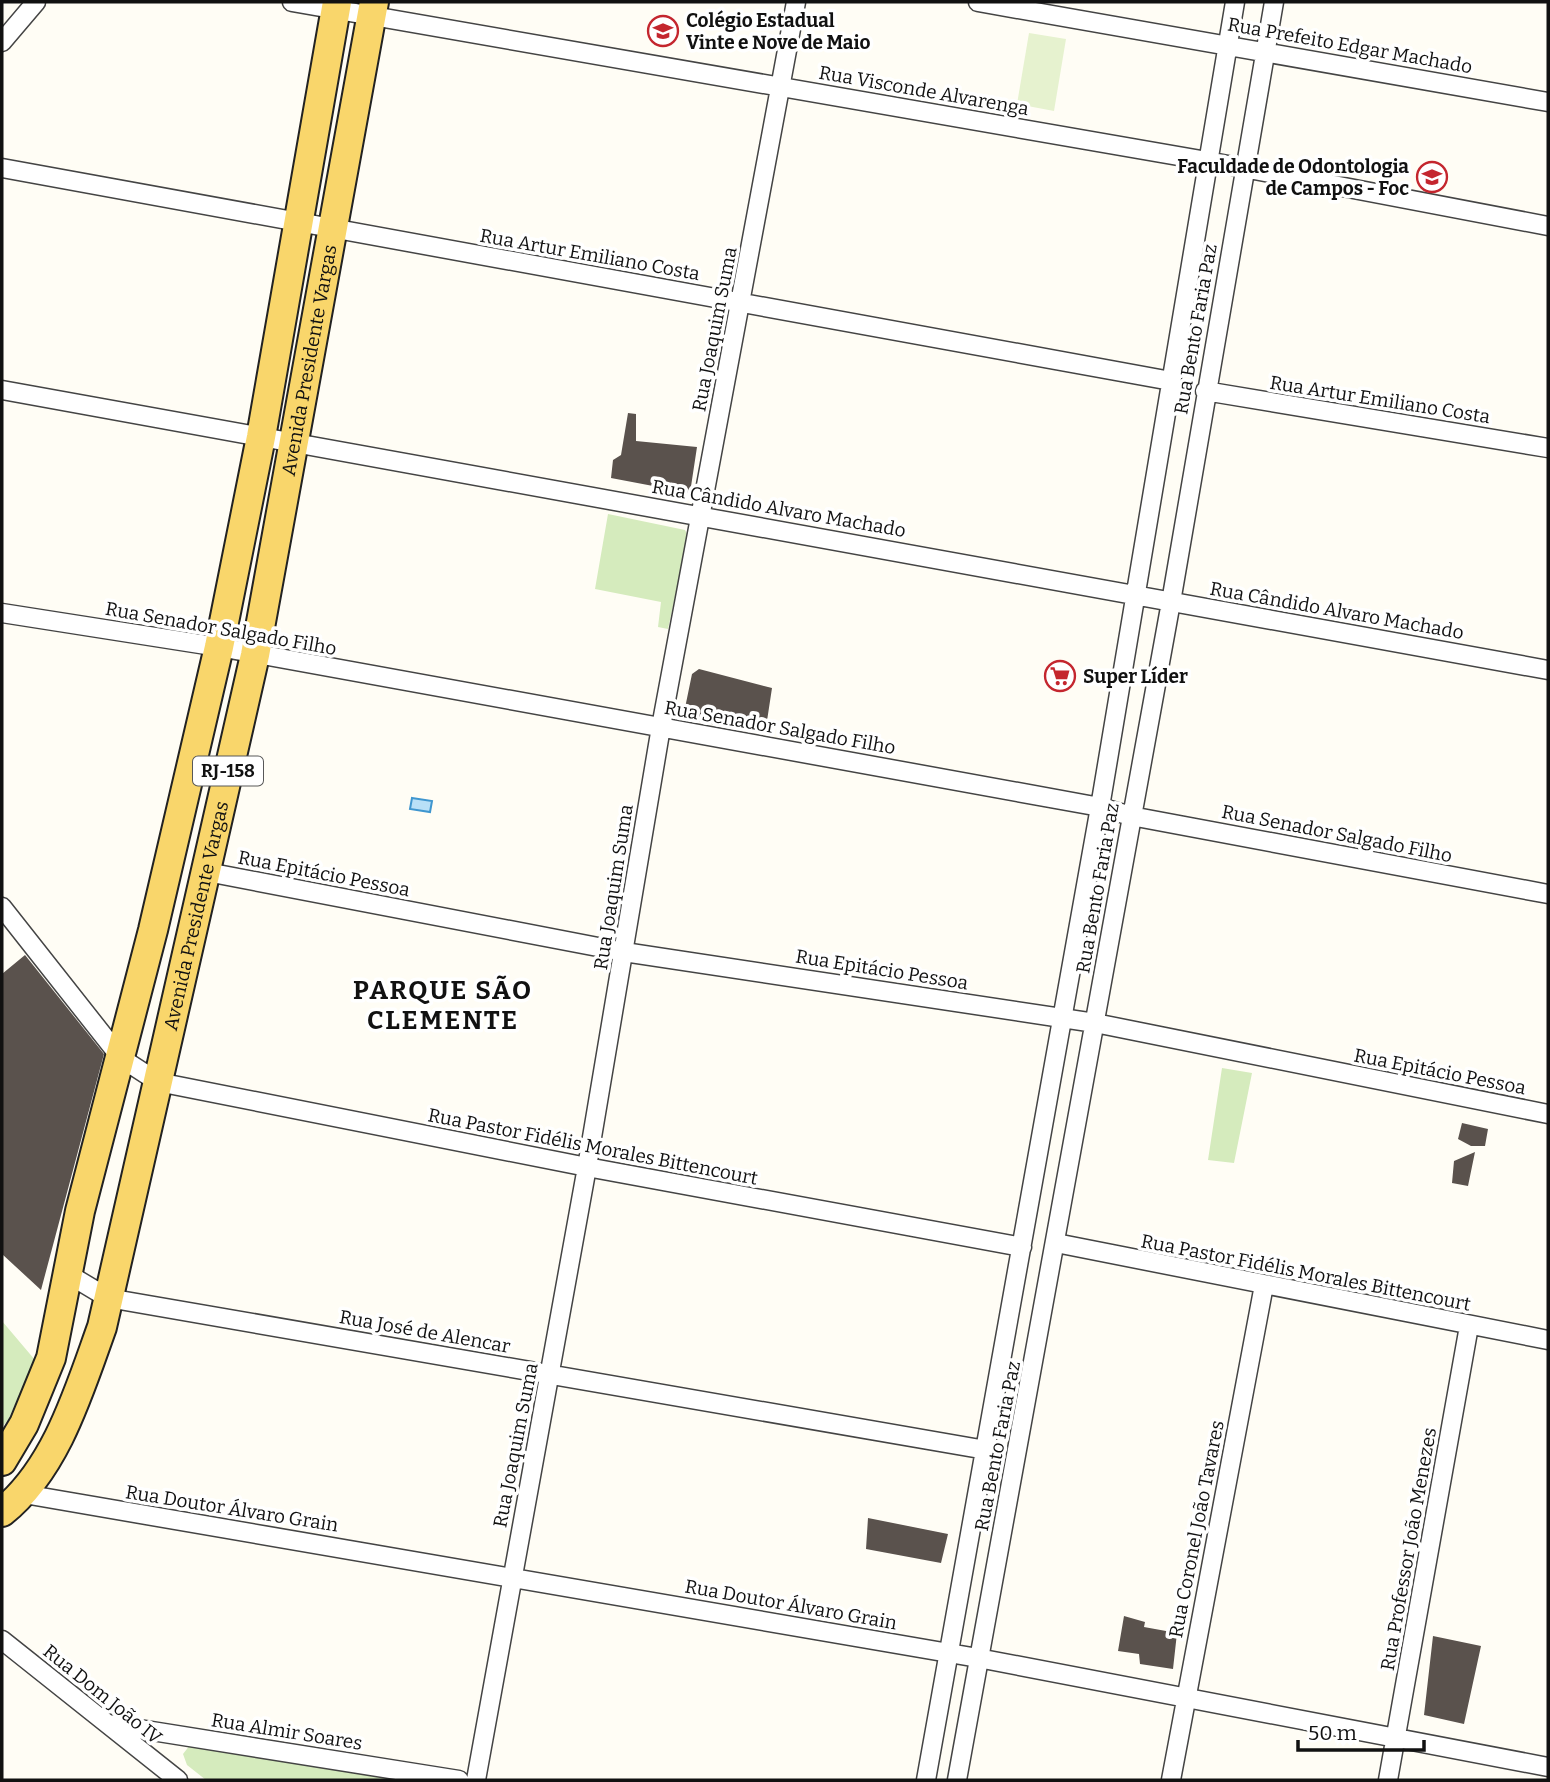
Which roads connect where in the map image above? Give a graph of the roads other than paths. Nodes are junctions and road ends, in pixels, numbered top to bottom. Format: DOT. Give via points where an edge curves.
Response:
graph roads {
  1 [pos="36,2"];
  2 [pos="292,2"];
  3 [pos="796,2"];
  4 [pos="978,2"];
  5 [pos="1235,2"];
  6 [pos="1274,2"];
  7 [pos="336,6"];
  8 [pos="373,10"];
  9 [pos="2,42"];
  10 [pos="1227,44"];
  11 [pos="1264,50"];
  12 [pos="781,87"];
  13 [pos="1548,102"];
  14 [pos="1207,162"];
  15 [pos="2,168"];
  16 [pos="1244,169"];
  17 [pos="299,223"];
  18 [pos="1548,226"];
  19 [pos="332,229"];
  20 [pos="740,303"];
  21 [pos="1171,381"];
  22 [pos="2,390"];
  23 [pos="1205,391"];
  24 [pos="261,437"];
  25 [pos="294,442"];
  26 [pos="1548,448"];
  27 [pos="700,514"];
  28 [pos="1136,596"];
  29 [pos="1171,602"];
  30 [pos="2,613"];
  31 [pos="219,648"];
  32 [pos="255,655"];
  33 [pos="1548,670"];
  34 [pos="661,727"];
  35 [pos="1100,807"];
  36 [pos="1131,816"];
  37 [pos="208,872"];
  38 [pos="1548,894"];
  39 [pos="2,907"];
  40 [pos="624,952"];
  41 [pos="1060,1017"];
  42 [pos="1095,1023"];
  43 [pos="121,1058"];
  44 [pos="158,1082"];
  45 [pos="1548,1114"];
  46 [pos="587,1167"];
  47 [pos="1056,1243"];
  48 [pos="1022,1247"];
  49 [pos="68,1275"];
  50 [pos="1264,1285"];
  51 [pos="108,1298"];
  52 [pos="1469,1326"];
  53 [pos="1548,1340"];
  54 [pos="550,1373"];
  55 [pos="986,1450"];
  56 [pos="2,1461"];
  57 [pos="24,1494"];
  58 [pos="2,1513"];
  59 [pos="511,1576"];
  60 [pos="2,1640"];
  61 [pos="949,1653"];
  62 [pos="978,1658"];
  63 [pos="1186,1698"];
  64 [pos="108,1724"];
  65 [pos="1396,1736"];
  66 [pos="1548,1767"];
  67 [pos="178,1780"];
  68 [pos="459,1780"];
  69 [pos="476,1780"];
  70 [pos="926,1780"];
  71 [pos="957,1780"];
  72 [pos="1171,1780"];
  73 [pos="1388,1780"];
  1 -- 9 [label="street"];
  2 -- 7 [label="street, Rua Visconde Alvarenga"];
  3 -- 12 [label="street, Rua Joaquim Suma"];
  4 -- 10 [label="street, Rua Prefeito Edgar Machado"];
  5 -- 10 [label="street, Rua Bento Faria Paz"];
  6 -- 11 [label="street, Rua Bento Faria Paz"];
  7 -- 8 [label="street, Rua Visconde Alvarenga"];
  7 -- 17 [label="main road, Avenida Presidente Vargas / RJ-158"];
  8 -- 12 [label="street, Rua Visconde Alvarenga"];
  8 -- 19 [label="main road, Avenida Presidente Vargas / RJ-158"];
  10 -- 11 [label="street, Rua Prefeito Edgar Machado"];
  10 -- 14 [label="street, Rua Bento Faria Paz"];
  11 -- 13 [label="street, Rua Prefeito Edgar Machado"];
  11 -- 16 [label="street, Rua Bento Faria Paz"];
  12 -- 14 [label="street, Rua Visconde Alvarenga"];
  12 -- 20 [label="street, Rua Joaquim Suma"];
  14 -- 16 [label="street, Rua Visconde Alvarenga"];
  14 -- 21 [label="street, Rua Bento Faria Paz"];
  15 -- 17 [label="street, Rua Artur Emiliano Costa"];
  16 -- 18 [label="street, Rua Visconde Alvarenga"];
  16 -- 23 [label="street, Rua Bento Faria Paz"];
  17 -- 19 [label="street, Rua Artur Emiliano Costa"];
  17 -- 24 [label="main road, Avenida Presidente Vargas / RJ-158"];
  19 -- 20 [label="street, Rua Artur Emiliano Costa"];
  19 -- 25 [label="main road, Avenida Presidente Vargas / RJ-158"];
  20 -- 21 [label="street, Rua Artur Emiliano Costa"];
  20 -- 27 [label="street, Rua Joaquim Suma"];
  21 -- 28 [label="street, Rua Bento Faria Paz"];
  22 -- 24 [label="street, Rua Cândido Alvaro Machado"];
  23 -- 26 [label="street, Rua Artur Emiliano Costa"];
  23 -- 29 [label="street, Rua Bento Faria Paz"];
  24 -- 25 [label="street, Rua Cândido Alvaro Machado"];
  24 -- 31 [label="main road, Avenida Presidente Vargas / RJ-158"];
  25 -- 27 [label="street, Rua Cândido Alvaro Machado"];
  25 -- 32 [label="main road, Avenida Presidente Vargas / RJ-158"];
  27 -- 28 [label="street, Rua Cândido Alvaro Machado"];
  27 -- 34 [label="street, Rua Joaquim Suma"];
  28 -- 29 [label="street, Rua Cândido Alvaro Machado"];
  28 -- 35 [label="street, Rua Bento Faria Paz"];
  29 -- 33 [label="street, Rua Cândido Alvaro Machado"];
  29 -- 36 [label="street, Rua Bento Faria Paz"];
  30 -- 31 [label="street, Rua Senador Salgado Filho"];
  31 -- 32 [label="street, Rua Senador Salgado Filho"];
  31 -- 43 [label="main road, Avenida Presidente Vargas / RJ-158"];
  32 -- 34 [label="street, Rua Senador Salgado Filho"];
  32 -- 37 [label="main road, Avenida Presidente Vargas / RJ-158"];
  34 -- 35 [label="street, Rua Senador Salgado Filho"];
  34 -- 40 [label="street, Rua Joaquim Suma"];
  35 -- 36 [label="street, Rua Senador Salgado Filho"];
  35 -- 41 [label="street, Rua Bento Faria Paz"];
  36 -- 38 [label="street, Rua Senador Salgado Filho"];
  36 -- 42 [label="street, Rua Bento Faria Paz"];
  37 -- 40 [label="street, Rua Epitácio Pessoa"];
  37 -- 44 [label="main road, Avenida Presidente Vargas / RJ-158"];
  39 -- 43 [label="street"];
  40 -- 41 [label="street, Rua Epitácio Pessoa"];
  40 -- 46 [label="street, Rua Joaquim Suma"];
  41 -- 42 [label="street, Rua Epitácio Pessoa"];
  41 -- 48 [label="street, Rua Bento Faria Paz"];
  42 -- 45 [label="street, Rua Epitácio Pessoa"];
  42 -- 47 [label="street, Rua Bento Faria Paz"];
  43 -- 44 [label="street"];
  43 -- 49 [label="main road, Avenida Presidente Vargas / RJ-158" via="80,1211"];
  44 -- 46 [label="street, Rua Pastor Fidélis Morales Bittencourt"];
  44 -- 51 [label="main road, Avenida Presidente Vargas / RJ-158"];
  46 -- 48 [label="street, Rua Pastor Fidélis Morales Bittencourt"];
  46 -- 54 [label="street, Rua Joaquim Suma"];
  47 -- 50 [label="street, Rua Pastor Fidélis Morales Bittencourt"];
  47 -- 62 [label="street, Rua Bento Faria Paz"];
  48 -- 55 [label="street, Rua Bento Faria Paz"];
  49 -- 51 [label="street, Rua José de Alencar"];
  49 -- 56 [label="main road, Avenida Presidente Vargas / RJ-158" via="51,1358 24,1424"];
  50 -- 52 [label="street, Rua Pastor Fidélis Morales Bittencourt"];
  50 -- 63 [label="street, Rua Coronel João Tavares"];
  51 -- 54 [label="street, Rua José de Alencar"];
  51 -- 57 [label="main road, Avenida Presidente Vargas / RJ-158" via="81,1386"];
  52 -- 53 [label="street, Rua Pastor Fidélis Morales Bittencourt"];
  52 -- 65 [label="street, Rua Professor João Menezes"];
  54 -- 55 [label="street, Rua José de Alencar"];
  54 -- 59 [label="street, Rua Joaquim Suma"];
  55 -- 61 [label="street, Rua Bento Faria Paz"];
  57 -- 58 [label="main road, Avenida Presidente Vargas / RJ-158"];
  57 -- 59 [label="street, Rua Doutor Álvaro Grain"];
  59 -- 61 [label="street, Rua Doutor Álvaro Grain"];
  59 -- 69 [label="street, Rua Joaquim Suma"];
  60 -- 64 [label="street, Rua Dom João IV"];
  61 -- 62 [label="street, Rua Doutor Álvaro Grain"];
  61 -- 70 [label="street, Rua Bento Faria Paz"];
  62 -- 63 [label="street, Rua Doutor Álvaro Grain"];
  62 -- 71 [label="street, Rua Bento Faria Paz"];
  63 -- 65 [label="street, Rua Doutor Álvaro Grain"];
  63 -- 72 [label="street, Rua Coronel João Tavares"];
  64 -- 67 [label="street, Rua Dom João IV"];
  64 -- 68 [label="street, Rua Almir Soares"];
  65 -- 66 [label="street, Rua Doutor Álvaro Grain"];
  65 -- 73 [label="street, Rua Professor João Menezes"];
}
